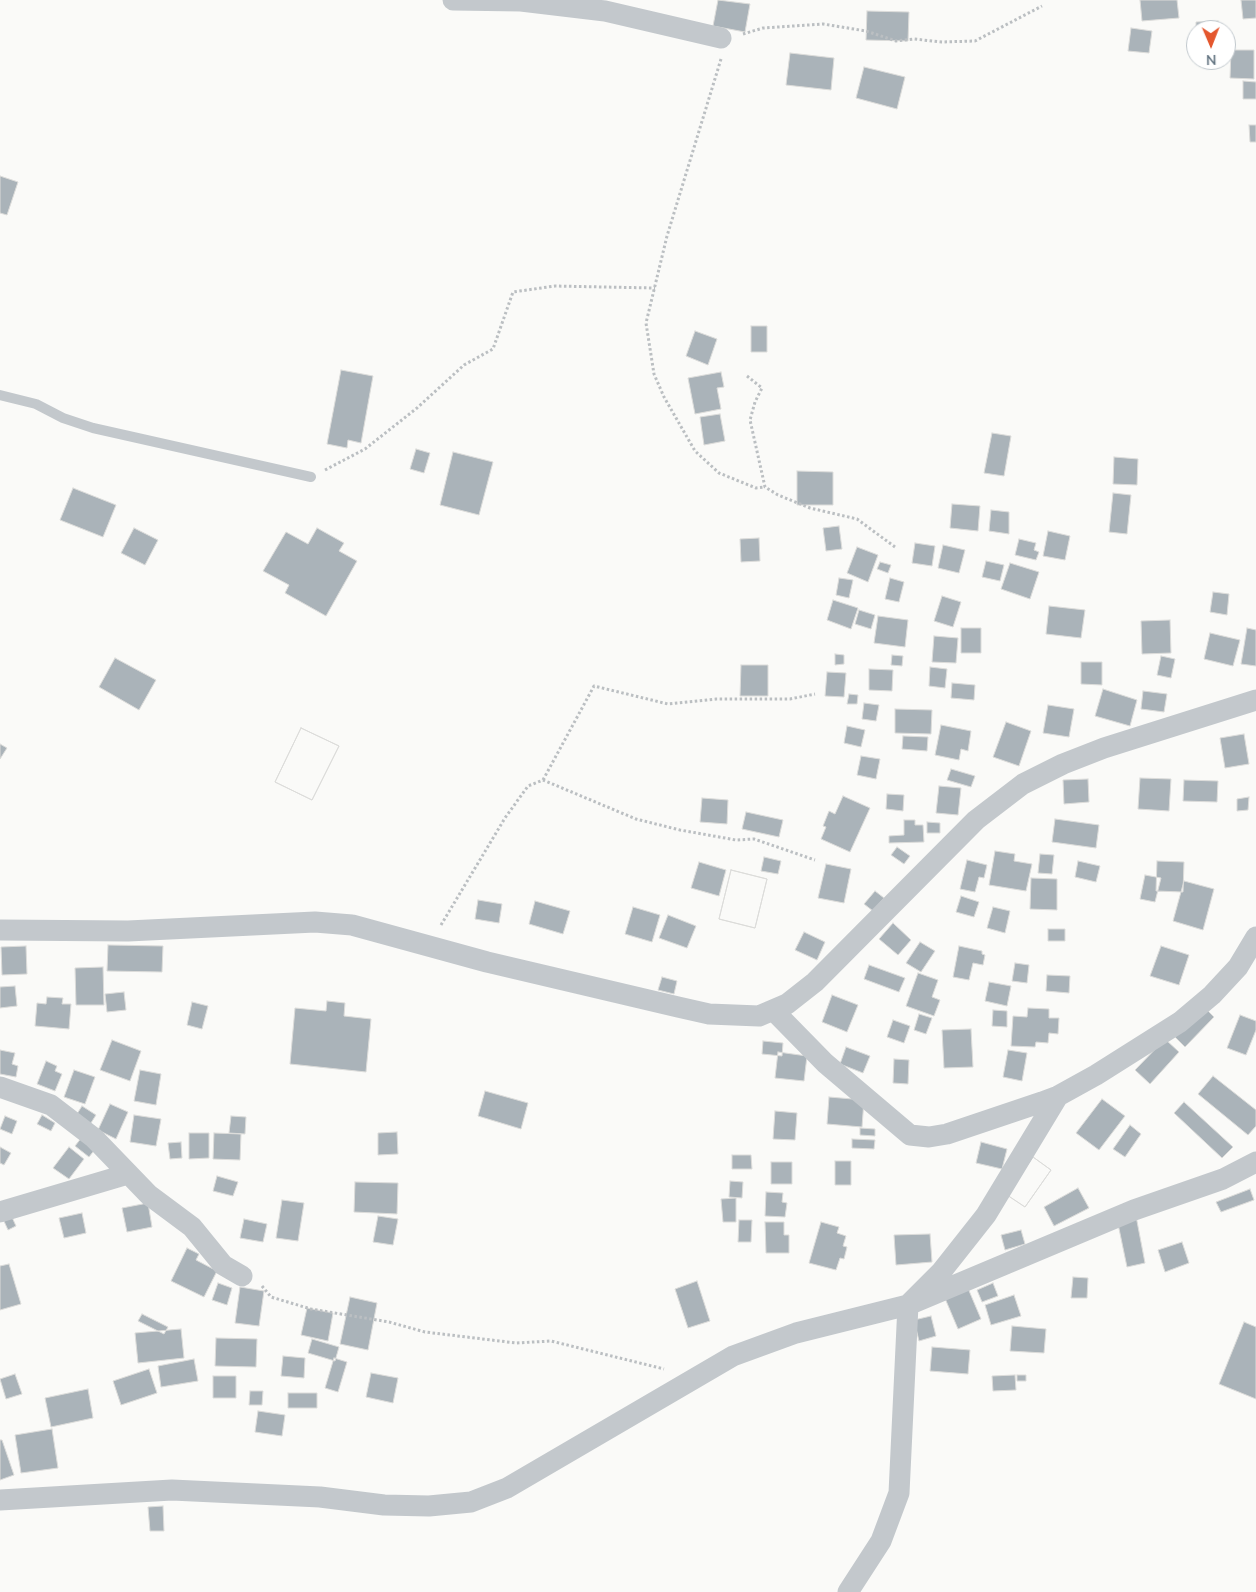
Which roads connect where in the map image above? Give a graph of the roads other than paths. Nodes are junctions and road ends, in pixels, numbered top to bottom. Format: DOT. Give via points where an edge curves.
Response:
graph roads {
  1 [pos="453,0"];
  2 [pos="721,38"];
  3 [pos="0,395"];
  4 [pos="311,477"];
  5 [pos="1256,700"];
  6 [pos="0,930"];
  7 [pos="1256,937"];
  8 [pos="774,1011"];
  9 [pos="0,1087"];
  10 [pos="1058,1096"];
  11 [pos="1256,1162"];
  12 [pos="128,1174"];
  13 [pos="0,1212"];
  14 [pos="242,1276"];
  15 [pos="908,1305"];
  16 [pos="0,1500"];
  17 [pos="848,1592"];
  1 -- 2 [label="street" via="521,1 605,11"];
  3 -- 4 [label="lane" via="36,404 92,428"];
  5 -- 8 [label="street" via="1104,748 1023,784 976,820 816,982"];
  6 -- 8 [label="street" via="128,931 315,922 352,926 710,1014 759,1016"];
  7 -- 10 [label="street" via="1238,967 1180,1022"];
  8 -- 10 [label="street" via="825,1063 910,1135 929,1137 947,1134"];
  9 -- 12 [label="street" via="51,1105 94,1138"];
  10 -- 15 [label="street" via="986,1215 940,1272"];
  11 -- 15 [label="street" via="1215,1182 1117,1217"];
  12 -- 13 [label="street"];
  12 -- 14 [label="street" via="149,1195 192,1227 223,1265"];
  15 -- 16 [label="street" via="796,1333 734,1356 507,1488 470,1502 429,1506 384,1505 320,1497 172,1490"];
  15 -- 17 [label="street" via="898,1493 881,1541"];
}
